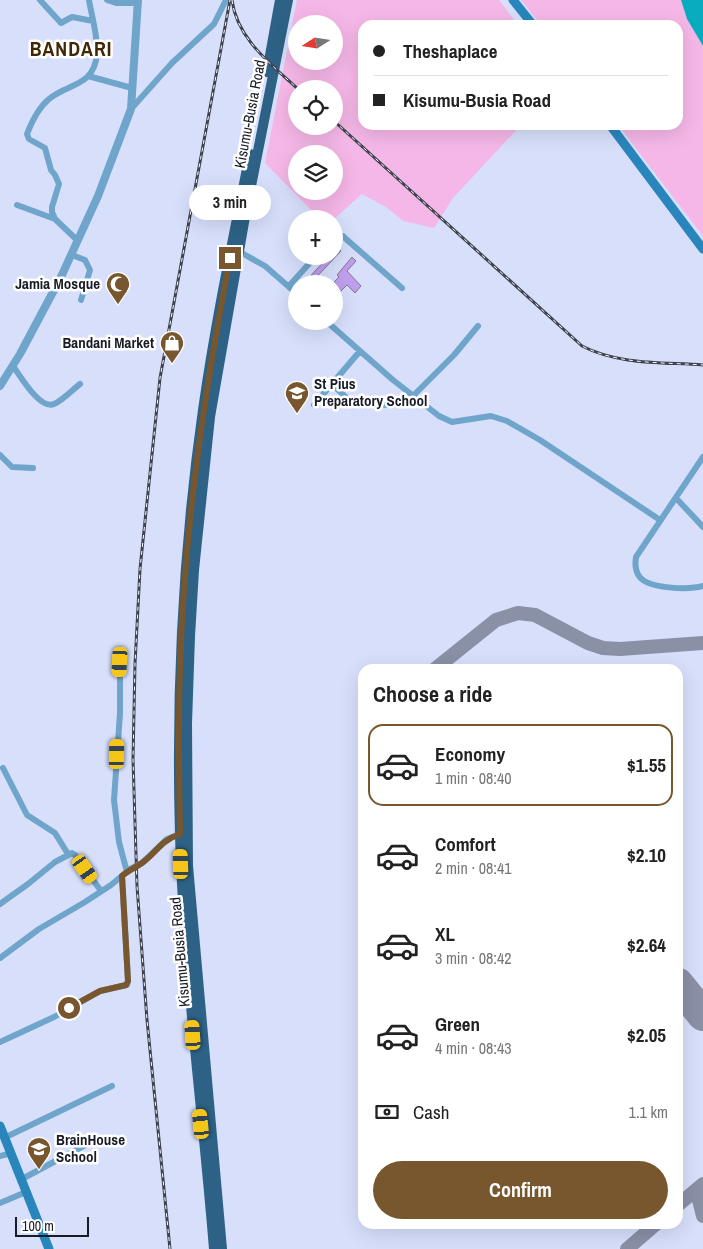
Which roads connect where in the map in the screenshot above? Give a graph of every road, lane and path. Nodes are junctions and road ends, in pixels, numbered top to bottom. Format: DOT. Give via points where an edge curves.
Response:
graph roads {
  1 [pos="40,0"];
  2 [pos="89,0"];
  3 [pos="106,0"];
  4 [pos="226,0"];
  5 [pos="280,0"];
  6 [pos="288,0"];
  7 [pos="513,0"];
  8 [pos="138,1"];
  9 [pos="529,20"];
  10 [pos="93,21"];
  11 [pos="88,76"];
  12 [pos="132,88"];
  13 [pos="131,109"];
  14 [pos="614,130"];
  15 [pos="17,205"];
  16 [pos="55,219"];
  17 [pos="343,237"];
  18 [pos="77,240"];
  19 [pos="703,249"];
  20 [pos="240,252"];
  21 [pos="72,255"];
  22 [pos="308,265"];
  23 [pos="298,275"];
  24 [pos="288,286"];
  25 [pos="402,288"];
  26 [pos="81,300"];
  27 [pos="478,326"];
  28 [pos="336,330"];
  29 [pos="360,352"];
  30 [pos="13,366"];
  31 [pos="1,382"];
  32 [pos="80,384"];
  33 [pos="332,384"];
  34 [pos="413,396"];
  35 [pos="314,405"];
  36 [pos="0,455"];
  37 [pos="703,457"];
  38 [pos="33,468"];
  39 [pos="676,498"];
  40 [pos="660,520"];
  41 [pos="703,527"];
  42 [pos="703,586"];
  43 [pos="120,654"];
  44 [pos="3,768"];
  45 [pos="180,834"];
  46 [pos="68,854"];
  47 [pos="125,874"];
  48 [pos="101,891"];
  49 [pos="0,904"];
  50 [pos="0,958"];
  51 [pos="0,1042"];
  52 [pos="112,1086"];
  53 [pos="0,1126"];
  54 [pos="6,1137"];
  55 [pos="91,1142"];
  56 [pos="12,1152"];
  57 [pos="0,1156"];
  58 [pos="22,1179"];
  59 [pos="26,1192"];
  60 [pos="0,1203"];
  61 [pos="49,1249"];
  62 [pos="214,1249"];
  63 [pos="222,1249"];
  1 -- 10 [label="street" via="61,22 72,17"];
  2 -- 10 [label="street"];
  3 -- 8 [label="street" via="116,3"];
  4 -- 13 [label="street" via="214,24 172,63"];
  5 -- 45 [label="highway, Kisumu-Busia Road" via="202,413 180,658"];
  6 -- 20 [label="highway, Kisumu-Busia Road"];
  7 -- 9 [label="main road"];
  8 -- 12 [label="street"];
  10 -- 11 [label="street" via="97,52"];
  11 -- 12 [label="street"];
  11 -- 16 [label="street" via="49,99 34,118 27,134 29,140 45,148 50,170 59,184 52,207"];
  12 -- 13 [label="street"];
  13 -- 18 [label="street" via="105,179"];
  14 -- 19 [label="main road"];
  15 -- 16 [label="street"];
  16 -- 18 [label="street"];
  17 -- 25 [label="street"];
  18 -- 21 [label="street"];
  20 -- 24 [label="street" via="265,266"];
  20 -- 63 [label="highway, Kisumu-Busia Road" via="219,361 202,482 192,589 186,723 188,876"];
  21 -- 26 [label="street" via="85,260 90,270"];
  21 -- 30 [label="street"];
  22 -- 23 [label="street"];
  27 -- 34 [label="street"];
  28 -- 29 [label="street"];
  29 -- 33 [label="street"];
  29 -- 34 [label="street"];
  30 -- 31 [label="street"];
  30 -- 32 [label="street" via="47,406 56,404"];
  33 -- 34 [label="street" via="350,402 358,405 405,404"];
  33 -- 35 [label="street"];
  34 -- 40 [label="street" via="452,422 491,416 507,421"];
  36 -- 38 [label="street" via="12,467"];
  37 -- 39 [label="street"];
  39 -- 40 [label="street"];
  39 -- 41 [label="street"];
  40 -- 42 [label="street" via="636,557 638,576 653,585"];
  43 -- 47 [label="street" via="114,800"];
  44 -- 46 [label="street" via="27,815 55,833"];
  45 -- 47 [label="street" via="167,839"];
  45 -- 62 [label="highway, Kisumu-Busia Road" via="193,1035"];
  46 -- 48 [label="street" via="76,855"];
  46 -- 49 [label="street"];
  47 -- 48 [label="street"];
  47 -- 51 [label="street" via="126,985 100,991"];
  48 -- 50 [label="street" via="39,929"];
  52 -- 54 [label="street"];
  53 -- 54 [label="main road"];
  54 -- 56 [label="main road"];
  55 -- 58 [label="street"];
  56 -- 57 [label="street"];
  56 -- 58 [label="main road"];
  58 -- 59 [label="main road"];
  59 -- 60 [label="street"];
  59 -- 61 [label="main road"];
}
